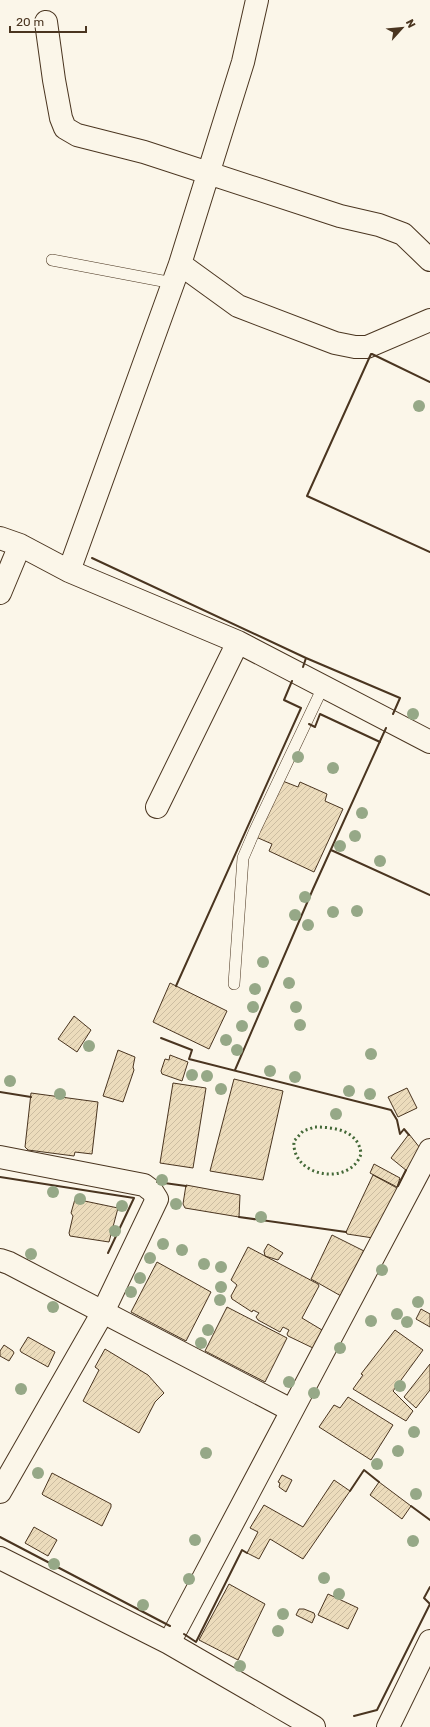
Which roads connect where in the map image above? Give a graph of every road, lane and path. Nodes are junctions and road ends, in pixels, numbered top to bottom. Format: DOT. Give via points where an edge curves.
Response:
graph roads {
  1 [pos="257,0"];
  2 [pos="46,22"];
  3 [pos="207,173"];
  4 [pos="52,260"];
  5 [pos="430,260"];
  6 [pos="177,274"];
  7 [pos="430,320"];
  8 [pos="10,541"];
  9 [pos="69,571"];
  10 [pos="0,593"];
  11 [pos="238,642"];
  12 [pos="323,687"];
  13 [pos="430,742"];
  14 [pos="157,807"];
  15 [pos="234,984"];
  16 [pos="430,1150"];
  17 [pos="0,1157"];
  18 [pos="0,1260"];
  19 [pos="103,1312"];
  20 [pos="291,1410"];
  21 [pos="0,1492"];
  22 [pos="0,1558"];
  23 [pos="430,1641"];
  24 [pos="170,1643"];
  25 [pos="314,1727"];
  26 [pos="388,1727"];
  1 -- 3 [label="street" via="242,62"];
  2 -- 3 [label="street" via="60,118 65,128 77,135 144,152"];
  3 -- 5 [label="street" via="403,234"];
  3 -- 6 [label="street"];
  4 -- 6 [label="lane"];
  6 -- 7 [label="street" via="238,306 335,343 355,347 367,347"];
  6 -- 9 [label="street"];
  8 -- 9 [label="street"];
  8 -- 10 [label="street"];
  9 -- 11 [label="street"];
  11 -- 12 [label="street"];
  11 -- 14 [label="street"];
  12 -- 13 [label="street"];
  12 -- 15 [label="lane" via="243,858"];
  16 -- 20 [label="street"];
  17 -- 19 [label="street" via="144,1185 152,1191 156,1199"];
  18 -- 19 [label="street"];
  19 -- 20 [label="street"];
  19 -- 21 [label="street"];
  20 -- 24 [label="street"];
  22 -- 24 [label="street"];
  23 -- 26 [label="street"];
  24 -- 25 [label="street"];
}
